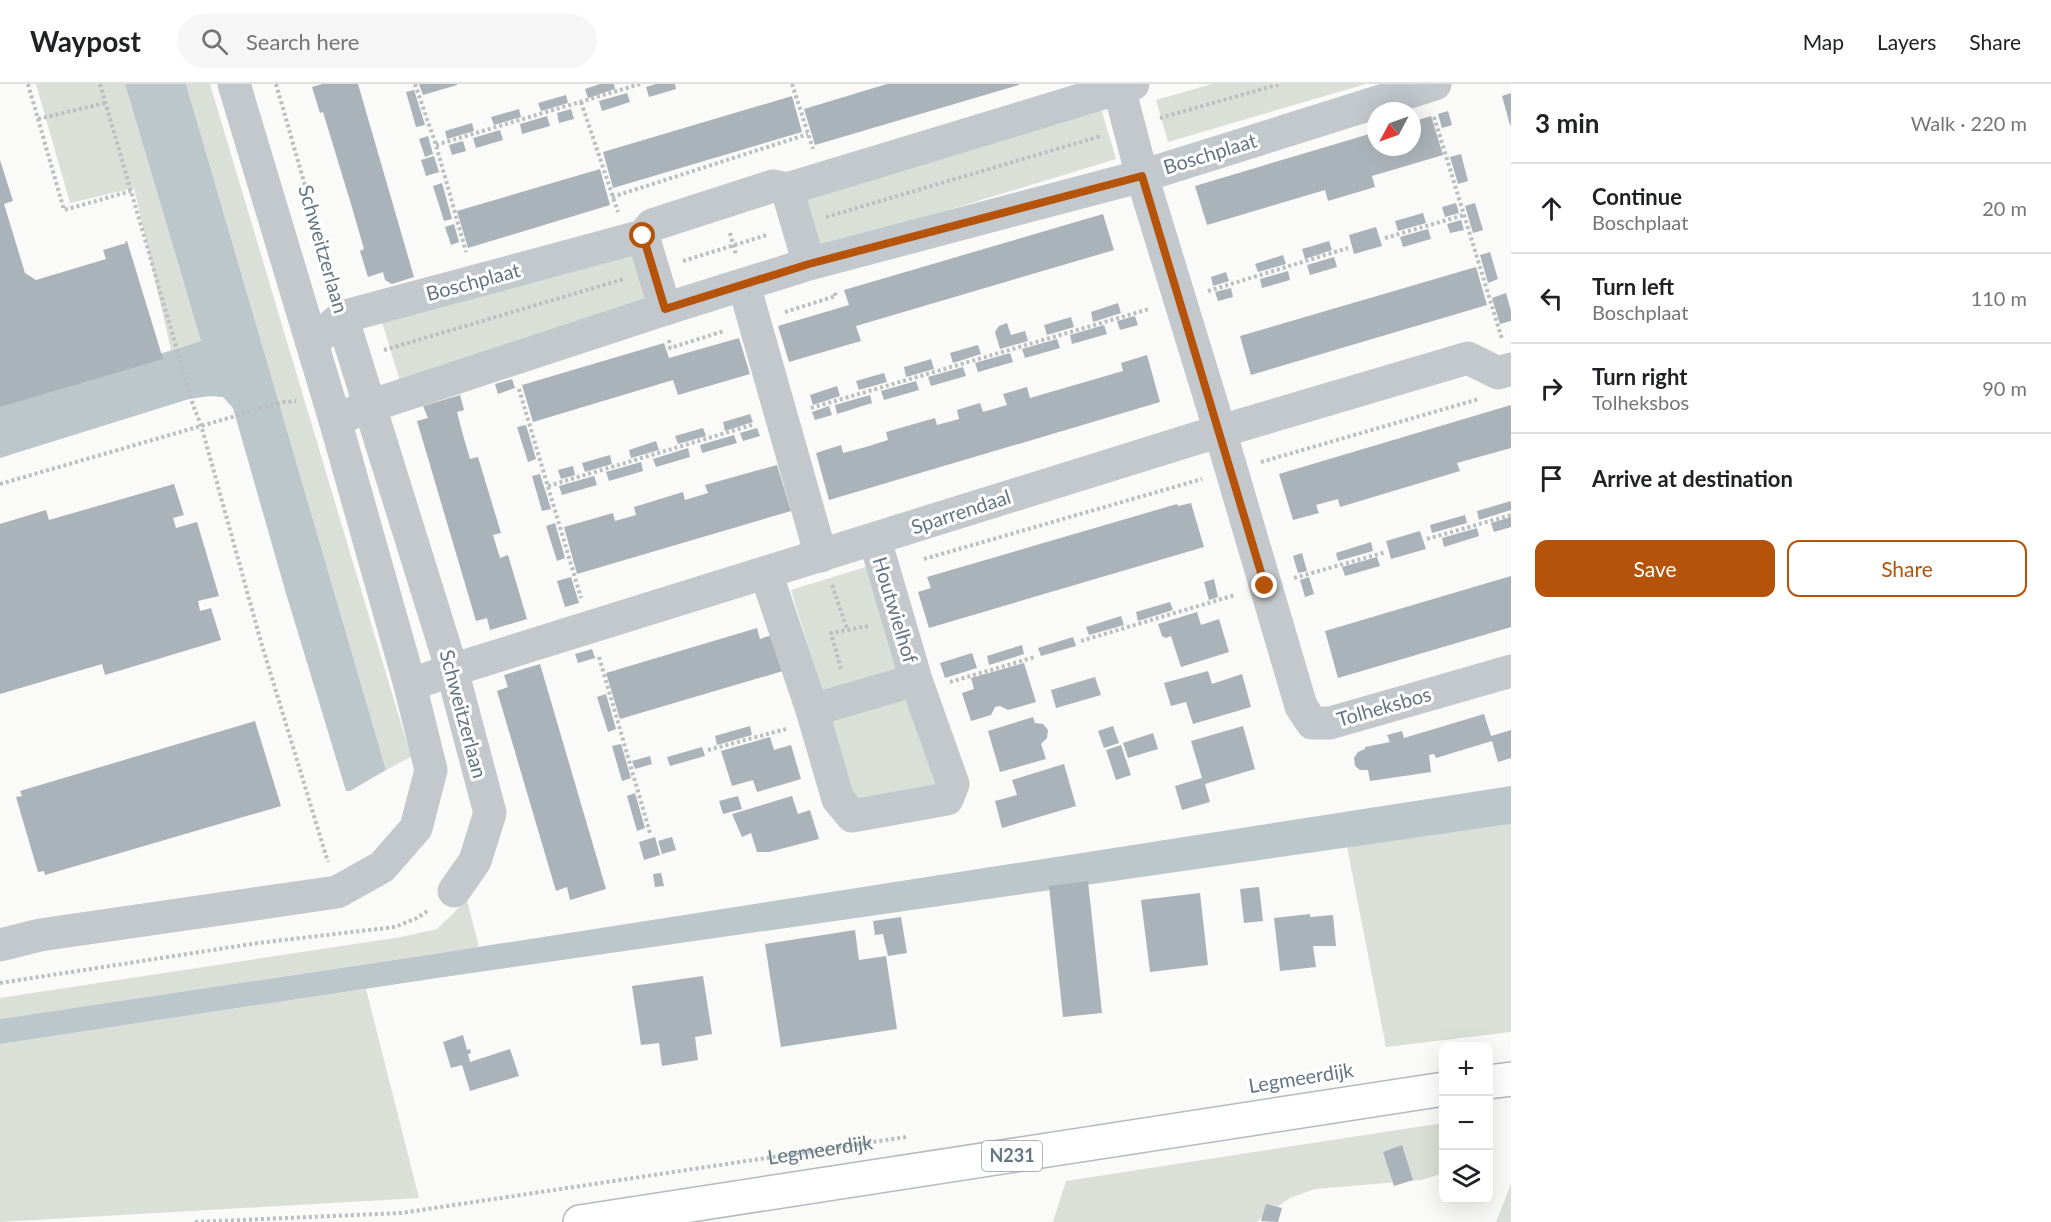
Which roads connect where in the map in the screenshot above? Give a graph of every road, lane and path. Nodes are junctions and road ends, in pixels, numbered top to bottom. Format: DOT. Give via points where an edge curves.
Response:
graph roads {
  1 [pos="28,84"];
  2 [pos="100,84"];
  3 [pos="234,84"];
  4 [pos="276,84"];
  5 [pos="415,84"];
  6 [pos="640,84"];
  7 [pos="792,84"];
  8 [pos="1280,84"];
  9 [pos="1124,86"];
  10 [pos="1430,86"];
  11 [pos="581,102"];
  12 [pos="105,103"];
  13 [pos="38,119"];
  14 [pos="1129,127"];
  15 [pos="808,134"];
  16 [pos="435,145"];
  17 [pos="1142,176"];
  18 [pos="822,178"];
  19 [pos="787,189"];
  20 [pos="131,191"];
  21 [pos="612,197"];
  22 [pos="1464,215"];
  23 [pos="798,226"];
  24 [pos="635,238"];
  25 [pos="1385,238"];
  26 [pos="1348,248"];
  27 [pos="809,264"];
  28 [pos="653,271"];
  29 [pos="474,282"];
  30 [pos="744,285"];
  31 [pos="1180,299"];
  32 [pos="665,309"];
  33 [pos="342,317"];
  34 [pos="312,344"];
  35 [pos="1508,357"];
  36 [pos="355,358"];
  37 [pos="510,360"];
  38 [pos="1483,398"];
  39 [pos="284,402"];
  40 [pos="370,406"];
  41 [pos="782,417"];
  42 [pos="335,420"];
  43 [pos="201,425"];
  44 [pos="1220,431"];
  45 [pos="1231,471"];
  46 [pos="0,484"];
  47 [pos="548,486"];
  48 [pos="1511,514"];
  49 [pos="1427,539"];
  50 [pos="874,540"];
  51 [pos="1386,552"];
  52 [pos="821,556"];
  53 [pos="884,571"];
  54 [pos="766,573"];
  55 [pos="1265,586"];
  56 [pos="590,627"];
  57 [pos="1081,641"];
  58 [pos="1035,657"];
  59 [pos="452,670"];
  60 [pos="1511,671"];
  61 [pos="410,685"];
  62 [pos="918,686"];
  63 [pos="849,699"];
  64 [pos="814,715"];
  65 [pos="708,750"];
  66 [pos="650,833"];
  67 [pos="454,891"];
  68 [pos="337,892"];
  69 [pos="40,935"];
  70 [pos="0,936"];
  71 [pos="0,945"];
  72 [pos="0,983"];
  73 [pos="1511,1079"];
  74 [pos="1493,1081"];
  75 [pos="1439,1090"];
  76 [pos="916,1135"];
  77 [pos="195,1222"];
  78 [pos="580,1222"];
  1 -- 13 [label="path"];
  2 -- 12 [label="path"];
  3 -- 34 [label="street, Schweitzerlaan"];
  4 -- 33 [label="path, Schweitzerlaan"];
  5 -- 16 [label="path"];
  6 -- 11 [label="path"];
  7 -- 15 [label="path"];
  8 -- 14 [label="path"];
  9 -- 14 [label="street, Tolheksbos"];
  9 -- 18 [label="street, Boschplaat"];
  10 -- 17 [label="street, Boschplaat"];
  10 -- 22 [label="path"];
  11 -- 16 [label="path"];
  11 -- 21 [label="path"];
  12 -- 13 [label="path"];
  12 -- 20 [label="path"];
  13 -- 20 [label="path" via="64,210"];
  14 -- 17 [label="street, Tolheksbos"];
  14 -- 23 [label="path"];
  15 -- 18 [label="path"];
  15 -- 21 [label="path"];
  16 -- 29 [label="path"];
  17 -- 27 [label="street, Boschplaat"];
  17 -- 31 [label="street, Tolheksbos"];
  18 -- 19 [label="street, Boschplaat"];
  19 -- 23 [label="street"];
  19 -- 24 [label="street, Boschplaat" via="773,186 652,225"];
  20 -- 43 [label="path"];
  21 -- 24 [label="path"];
  22 -- 25 [label="path"];
  22 -- 35 [label="path"];
  23 -- 27 [label="street"];
  23 -- 28 [label="path"];
  24 -- 28 [label="street"];
  24 -- 29 [label="street, Boschplaat"];
  26 -- 31 [label="path"];
  27 -- 30 [label="street, Boschplaat"];
  28 -- 32 [label="street"];
  28 -- 36 [label="path"];
  29 -- 33 [label="street, Boschplaat"];
  30 -- 32 [label="street, Boschplaat"];
  30 -- 41 [label="street"];
  31 -- 41 [label="path"];
  31 -- 44 [label="street, Tolheksbos"];
  32 -- 37 [label="street, Boschplaat"];
  33 -- 34 [label="street, Boschplaat"];
  33 -- 36 [label="street, Schweitzerlaan"];
  34 -- 42 [label="street, Schweitzerlaan"];
  35 -- 44 [label="street, Sparrendaal" via="1498,373 1467,358"];
  36 -- 40 [label="street, Schweitzerlaan"];
  37 -- 40 [label="street, Boschplaat"];
  37 -- 47 [label="path"];
  38 -- 45 [label="path"];
  39 -- 43 [label="path"];
  40 -- 42 [label="street, Boschplaat"];
  40 -- 59 [label="street, Schweitzerlaan"];
  41 -- 47 [label="path"];
  41 -- 52 [label="street"];
  42 -- 61 [label="street, Schweitzerlaan"];
  43 -- 46 [label="path"];
  43 -- 68 [label="path" via="261,642"];
  44 -- 45 [label="street, Tolheksbos"];
  44 -- 50 [label="street, Sparrendaal"];
  45 -- 53 [label="path"];
  45 -- 55 [label="street, Tolheksbos"];
  47 -- 56 [label="path"];
  48 -- 49 [label="path"];
  50 -- 52 [label="street, Sparrendaal"];
  50 -- 53 [label="street, Houtwielhof"];
  51 -- 55 [label="path"];
  52 -- 54 [label="street, Sparrendaal"];
  52 -- 63 [label="path" via="847,629 831,633"];
  53 -- 62 [label="street, Houtwielhof"];
  54 -- 56 [label="street, Sparrendaal"];
  54 -- 64 [label="street, Houtwielhof"];
  55 -- 57 [label="path"];
  55 -- 60 [label="street, Tolheksbos" via="1301,706 1312,723 1330,723"];
  56 -- 59 [label="street, Sparrendaal"];
  56 -- 66 [label="path"];
  58 -- 62 [label="path"];
  59 -- 61 [label="street, Sparrendaal"];
  59 -- 67 [label="street, Schweitzerlaan" via="490,813 475,861"];
  61 -- 68 [label="street, Schweitzerlaan" via="432,770 416,828 382,867"];
  62 -- 63 [label="street, Houtwielhof"];
  62 -- 64 [label="street, Houtwielhof" via="953,784 947,799 852,816 838,799"];
  63 -- 64 [label="street, Houtwielhof"];
  64 -- 65 [label="path"];
  67 -- 72 [label="path" via="417,918 395,927 258,943"];
  68 -- 69 [label="street, Schweitzerlaan"];
  69 -- 70 [label="street, Schweitzerlaan"];
  69 -- 71 [label="street, Schweitzerlaan"];
  73 -- 74 [label="main road"];
  75 -- 78 [label="main road, Legmeerdijk / N231"];
  76 -- 77 [label="path, Legmeerdijk" via="401,1213"];
}
